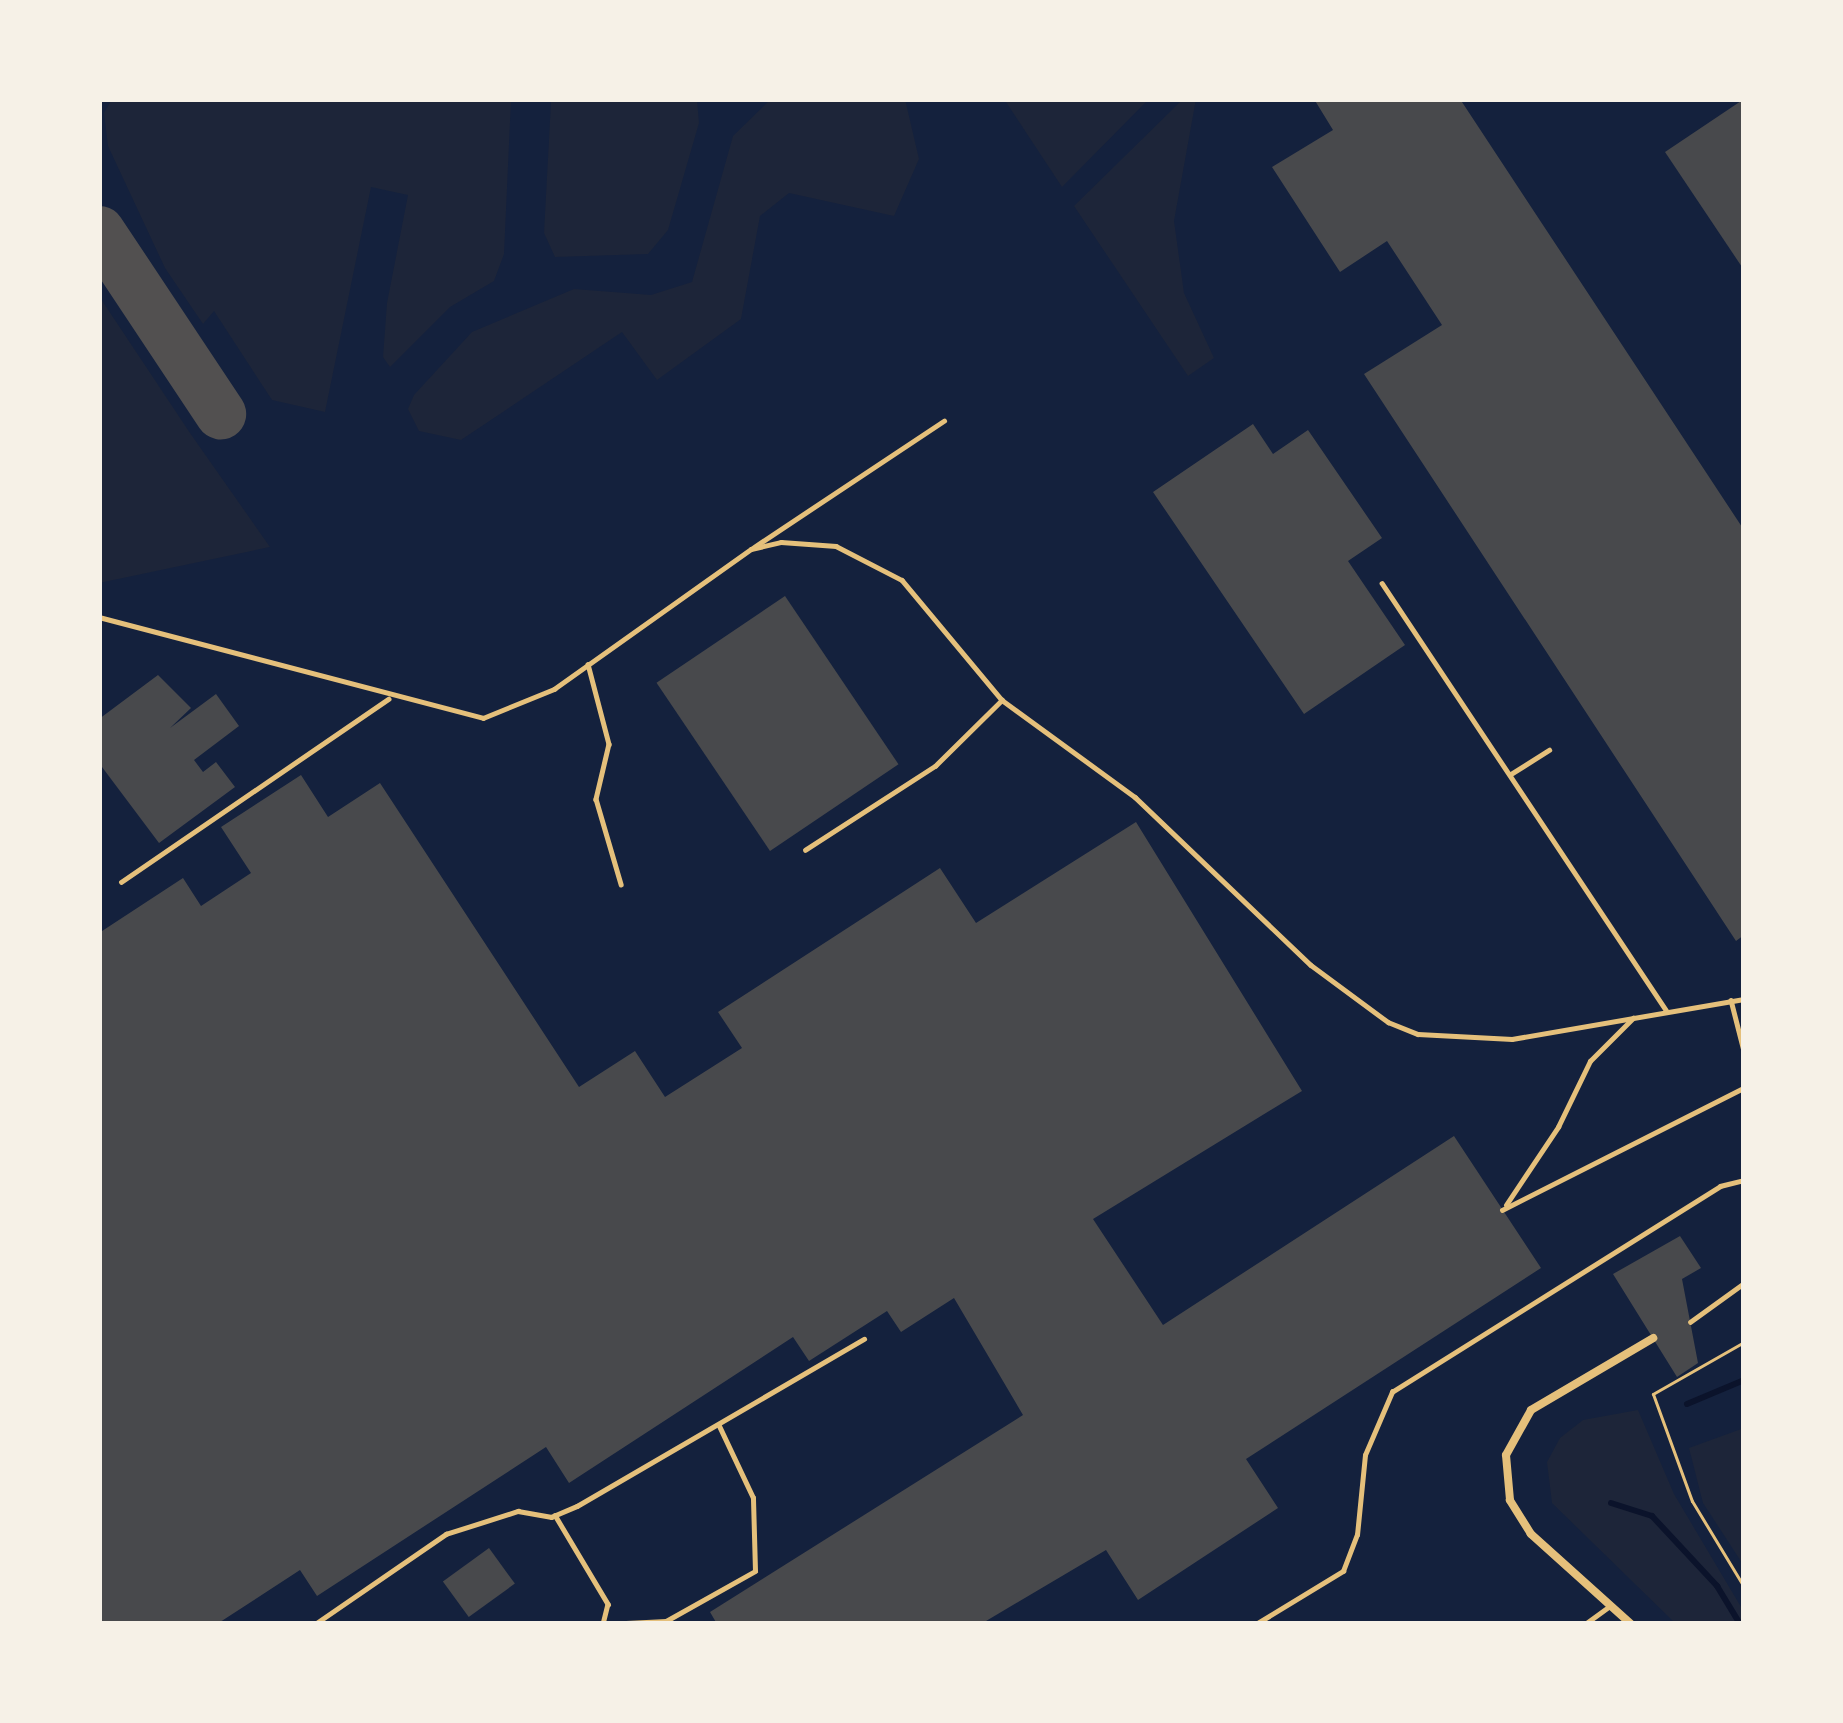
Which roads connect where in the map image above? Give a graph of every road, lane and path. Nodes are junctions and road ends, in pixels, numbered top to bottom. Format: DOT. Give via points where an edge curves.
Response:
graph roads {
  1 [pos="944,422"];
  2 [pos="752,549"];
  3 [pos="1382,583"];
  4 [pos="99,617"];
  5 [pos="588,664"];
  6 [pos="388,699"];
  7 [pos="1001,700"];
  8 [pos="1549,750"];
  9 [pos="1511,774"];
  10 [pos="805,850"];
  11 [pos="121,882"];
  12 [pos="621,884"];
  13 [pos="1744,999"];
  14 [pos="1731,1000"];
  15 [pos="1666,1010"];
  16 [pos="1636,1015"];
  17 [pos="1744,1051"];
  18 [pos="1744,1088"];
  19 [pos="1744,1180"];
  20 [pos="1744,1283"];
  21 [pos="1690,1322"];
  22 [pos="1653,1338"];
  23 [pos="864,1339"];
  24 [pos="1744,1342"];
  25 [pos="718,1424"];
  26 [pos="555,1515"];
  27 [pos="1744,1587"];
  28 [pos="1610,1606"];
  29 [pos="315,1624"];
  30 [pos="604,1624"];
  31 [pos="1256,1624"];
  32 [pos="1586,1624"];
  33 [pos="1631,1624"];
  1 -- 2 [label="lane"];
  2 -- 5 [label="lane"];
  2 -- 7 [label="lane" via="802,542 859,553 924,602"];
  3 -- 9 [label="lane"];
  4 -- 6 [label="lane"];
  5 -- 6 [label="lane" via="532,702 483,718"];
  5 -- 12 [label="lane" via="609,744 596,799"];
  6 -- 11 [label="lane"];
  7 -- 10 [label="lane" via="935,766"];
  7 -- 16 [label="lane" via="1135,797 1311,965 1388,1022 1481,1041"];
  8 -- 9 [label="lane"];
  9 -- 15 [label="lane"];
  13 -- 14 [label="lane"];
  14 -- 15 [label="lane"];
  14 -- 17 [label="lane"];
  15 -- 16 [label="lane"];
  16 -- 18 [label="lane" via="1590,1061 1558,1127 1502,1210"];
  19 -- 31 [label="lane" via="1720,1186 1392,1391 1365,1455 1358,1535 1343,1571"];
  20 -- 21 [label="lane"];
  22 -- 28 [label="street" via="1531,1410 1506,1455 1510,1500 1531,1534"];
  23 -- 25 [label="lane"];
  24 -- 27 [label="path" via="1653,1394 1692,1502"];
  25 -- 26 [label="lane"];
  25 -- 30 [label="lane" via="753,1498 755,1570 666,1622"];
  26 -- 29 [label="lane" via="518,1511 446,1534"];
  26 -- 30 [label="lane" via="608,1604"];
  28 -- 32 [label="lane"];
  28 -- 33 [label="street"];
}
